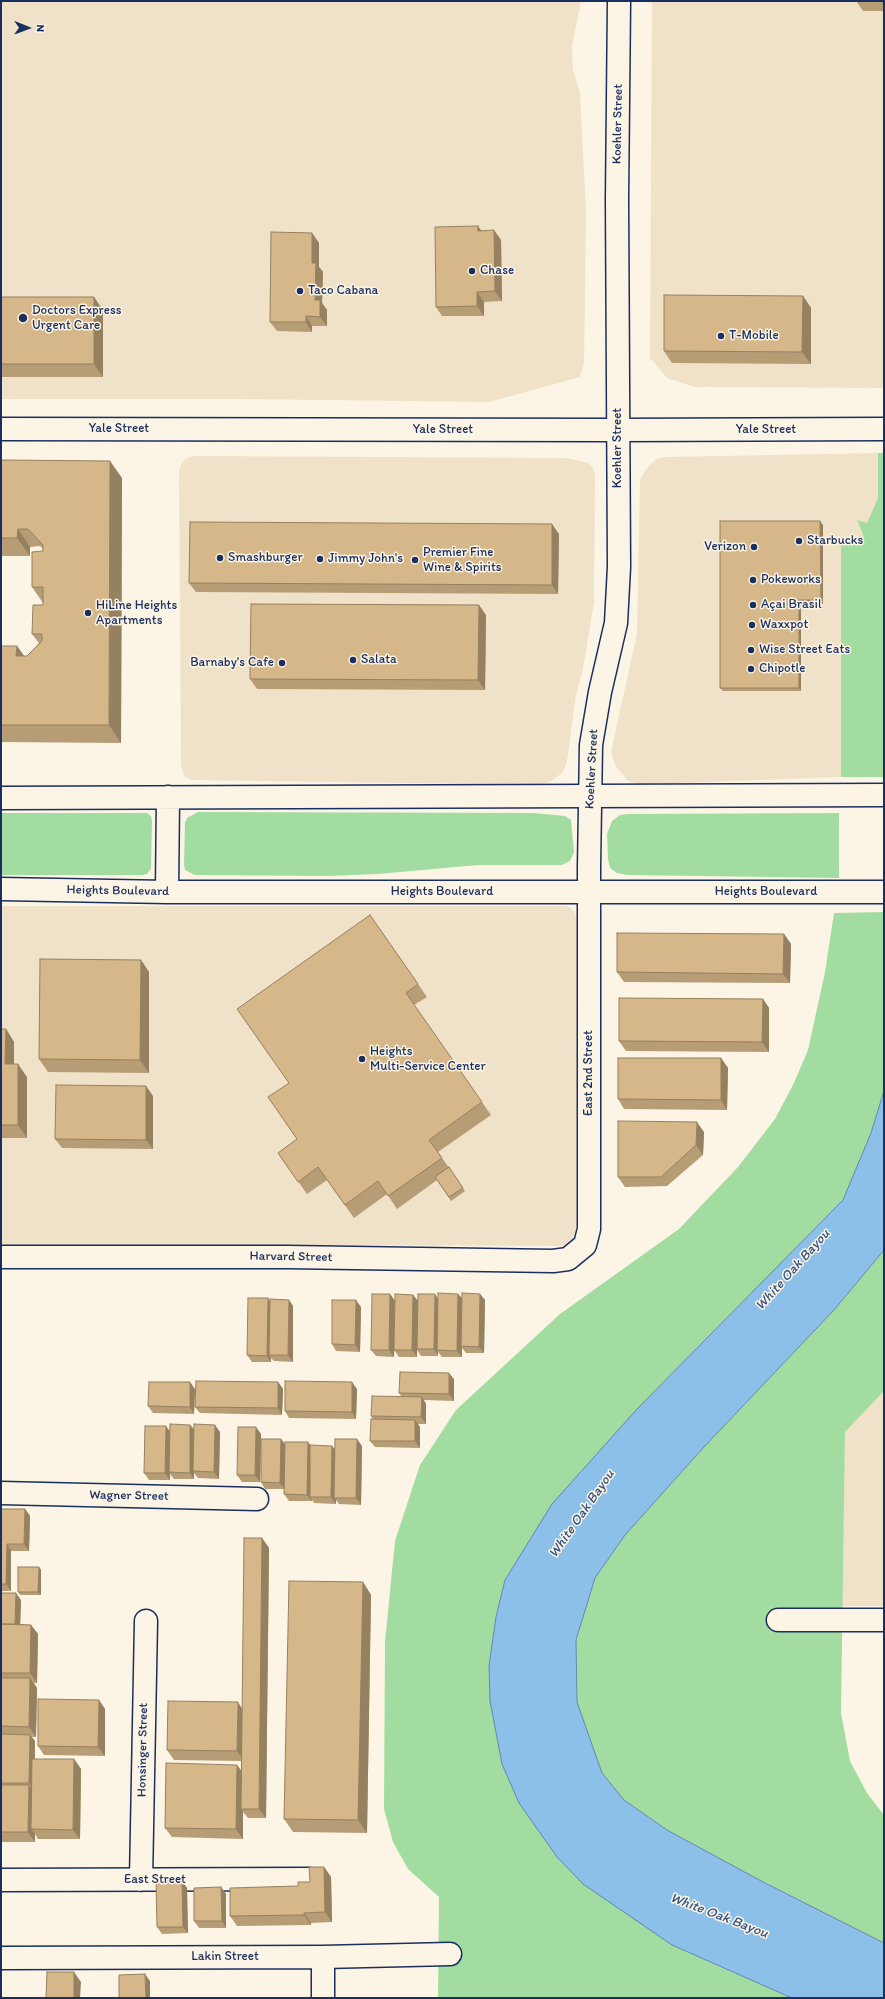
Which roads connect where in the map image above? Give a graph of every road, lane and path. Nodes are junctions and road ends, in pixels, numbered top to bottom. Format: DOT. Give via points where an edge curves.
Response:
graph roads {
  1 [pos="619,1"];
  2 [pos="1,429"];
  3 [pos="884,429"];
  4 [pos="618,430"];
  5 [pos="590,795"];
  6 [pos="884,795"];
  7 [pos="168,797"];
  8 [pos="1,798"];
  9 [pos="1,890"];
  10 [pos="167,892"];
  11 [pos="588,892"];
  12 [pos="884,892"];
  13 [pos="578,1251"];
  14 [pos="1,1257"];
  15 [pos="1,1493"];
  16 [pos="257,1499"];
  17 [pos="778,1620"];
  18 [pos="884,1620"];
  19 [pos="146,1621"];
  20 [pos="309,1879"];
  21 [pos="1,1880"];
  22 [pos="141,1880"];
  23 [pos="450,1954"];
  24 [pos="323,1957"];
  25 [pos="1,1958"];
  26 [pos="323,1998"];
  1 -- 4 [label="street, Koehler Street"];
  2 -- 4 [label="street, Yale Street"];
  3 -- 4 [label="street, Yale Street"];
  4 -- 5 [label="street, Koehler Street" via="619,567 616,623 591,746"];
  5 -- 6 [label="street"];
  5 -- 7 [label="street"];
  5 -- 11 [label="street, Koehler Street"];
  7 -- 8 [label="street"];
  7 -- 10 [label="street"];
  9 -- 10 [label="street, Heights Boulevard"];
  10 -- 11 [label="street, Heights Boulevard"];
  11 -- 12 [label="street, Heights Boulevard"];
  11 -- 13 [label="street, East 2nd Street" via="589,1229 585,1245"];
  13 -- 14 [label="street, Harvard Street" via="568,1259 553,1260"];
  15 -- 16 [label="street, Wagner Street"];
  17 -- 18 [label="street"];
  19 -- 22 [label="street, Honsinger Street"];
  20 -- 22 [label="street, East Street"];
  21 -- 22 [label="street, East Street"];
  23 -- 24 [label="street, Lakin Street"];
  24 -- 25 [label="street, Lakin Street"];
  24 -- 26 [label="street"];
}
